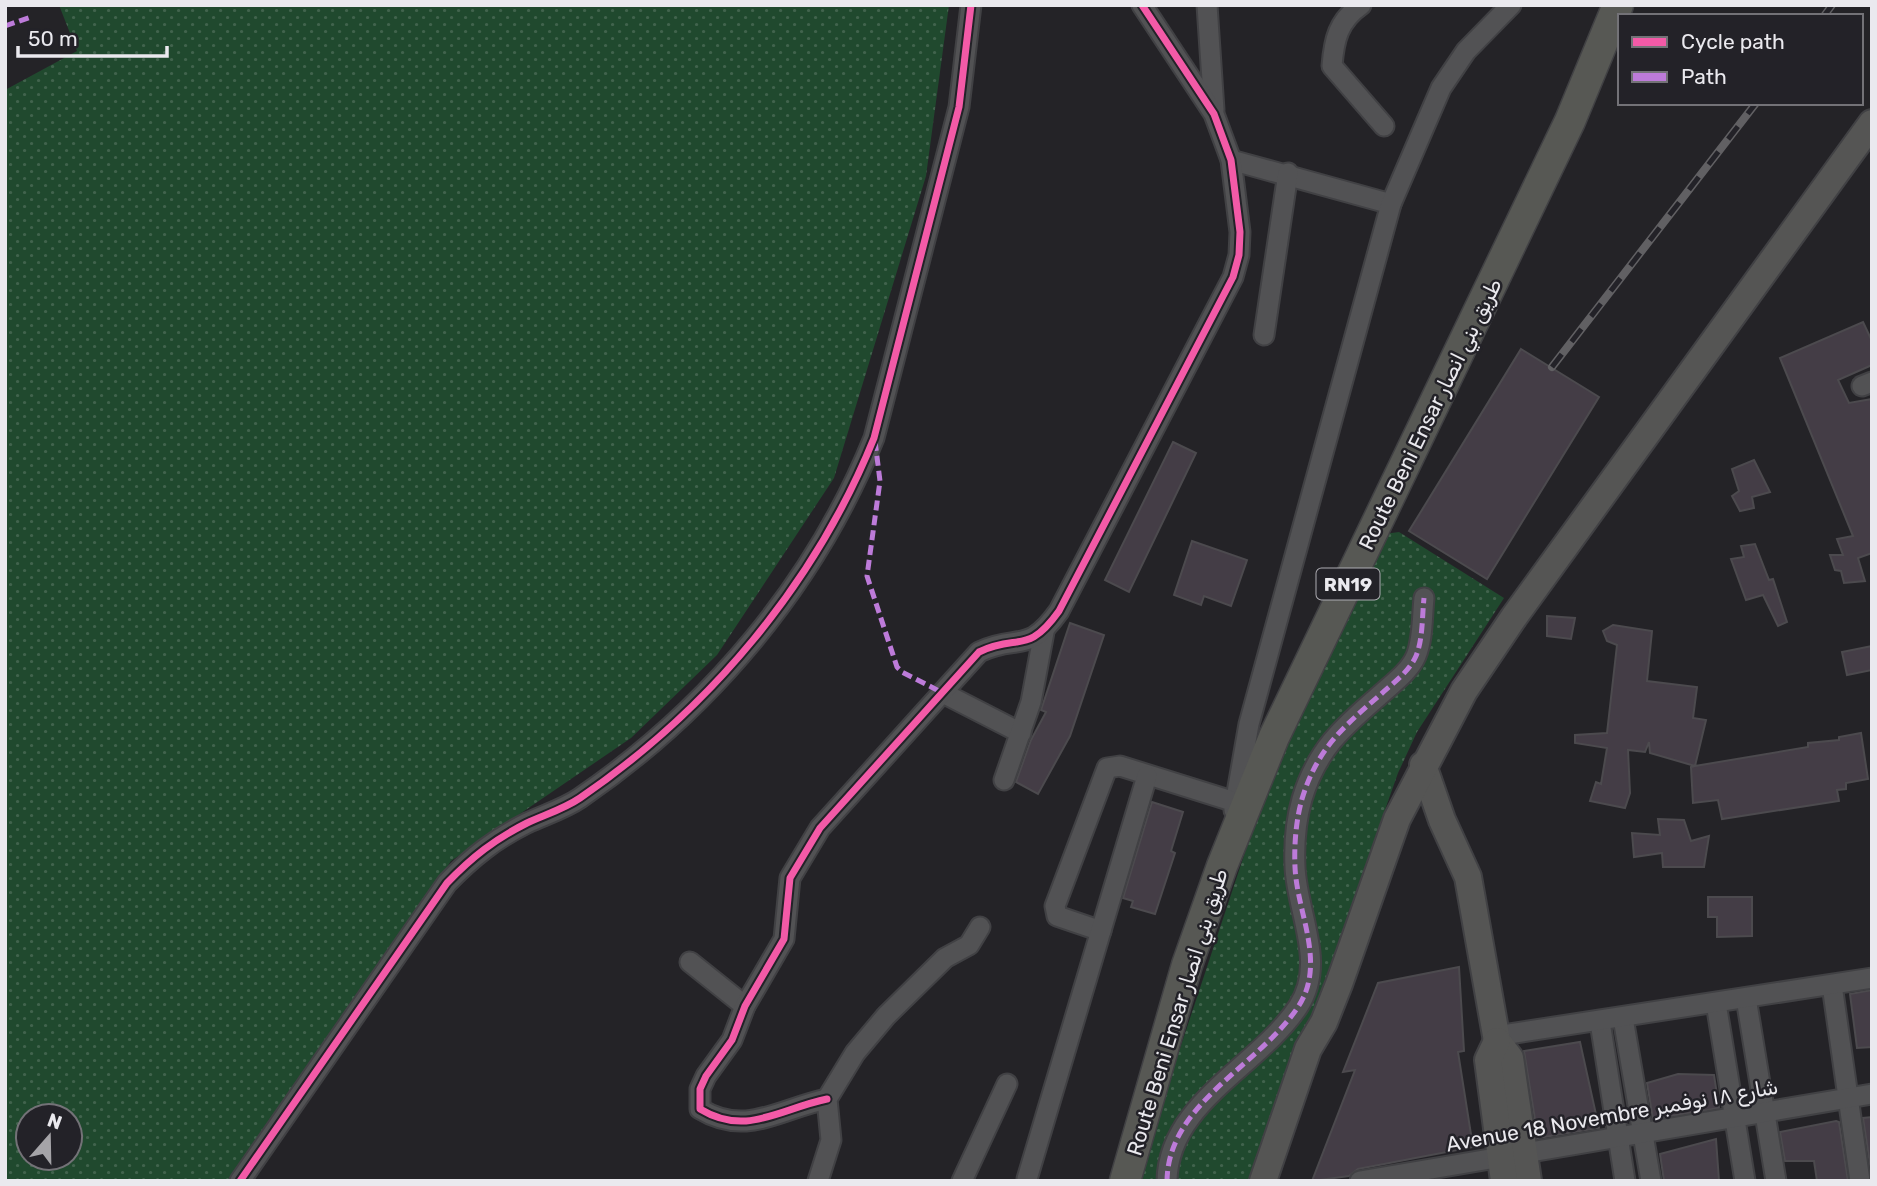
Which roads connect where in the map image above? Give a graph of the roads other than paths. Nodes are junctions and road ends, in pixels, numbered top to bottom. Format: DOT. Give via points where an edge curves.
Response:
graph roads {
  1 [pos="971,5"];
  2 [pos="1142,5"];
  3 [pos="1208,5"];
  4 [pos="1361,5"];
  5 [pos="1618,5"];
  6 [pos="1504,8"];
  7 [pos="1214,114"];
  8 [pos="1872,123"];
  9 [pos="1384,126"];
  10 [pos="1231,160"];
  11 [pos="1288,173"];
  12 [pos="1391,204"];
  13 [pos="1264,335"];
  14 [pos="1424,598"];
  15 [pos="1044,632"];
  16 [pos="943,693"];
  17 [pos="1021,733"];
  18 [pos="1423,765"];
  19 [pos="1147,776"];
  20 [pos="1004,780"];
  21 [pos="1235,802"];
  22 [pos="1222,866"];
  23 [pos="980,927"];
  24 [pos="1101,931"];
  25 [pos="690,962"];
  26 [pos="1872,978"];
  27 [pos="1832,985"];
  28 [pos="1746,998"];
  29 [pos="1716,1003"];
  30 [pos="745,1006"];
  31 [pos="1623,1018"];
  32 [pos="1324,1022"];
  33 [pos="1600,1022"];
  34 [pos="1497,1039"];
  35 [pos="1007,1084"];
  36 [pos="1872,1094"];
  37 [pos="1848,1098"];
  38 [pos="827,1099"];
  39 [pos="1765,1112"];
  40 [pos="1734,1117"];
  41 [pos="1643,1133"];
  42 [pos="1618,1137"];
  43 [pos="1510,1164"];
  44 [pos="1395,1178"];
  45 [pos="1027,1179"];
  46 [pos="240,1181"];
  47 [pos="818,1181"];
  48 [pos="962,1181"];
  49 [pos="1125,1181"];
  50 [pos="1167,1181"];
  51 [pos="1263,1181"];
  52 [pos="1278,1181"];
  53 [pos="1360,1181"];
  54 [pos="1528,1181"];
  55 [pos="1625,1181"];
  56 [pos="1651,1181"];
  57 [pos="1745,1181"];
  58 [pos="1776,1181"];
  59 [pos="1860,1181"];
  1 -- 46 [label="street" via="959,107 874,438 828,535 784,602 725,674 653,743 578,800 481,849 447,883"];
  2 -- 7 [label="street"];
  3 -- 7 [label="street"];
  4 -- 9 [label="street" via="1346,16 1335,39 1332,66"];
  5 -- 22 [label="main road, Route Beni Ensar طريق بني انصار / RN19" via="1547,171 1274,737"];
  6 -- 12 [label="street" via="1441,88"];
  7 -- 10 [label="street"];
  8 -- 18 [label="main road" via="1514,617 1464,691"];
  10 -- 11 [label="street"];
  10 -- 15 [label="street" via="1240,232 1233,276"];
  11 -- 12 [label="street"];
  11 -- 13 [label="street"];
  12 -- 21 [label="street" via="1249,724"];
  14 -- 50 [label="street" via="1416,657 1406,672 1335,735 1322,752 1302,798 1295,867 1309,936 1303,996 1244,1067 1186,1119 1175,1139"];
  15 -- 16 [label="street" via="1022,643 993,645 979,652"];
  15 -- 17 [label="street"];
  16 -- 17 [label="street"];
  16 -- 30 [label="street" via="820,828 790,878 784,939"];
  17 -- 20 [label="street"];
  18 -- 32 [label="main road" via="1397,819"];
  18 -- 34 [label="main road" via="1468,877"];
  19 -- 21 [label="street"];
  19 -- 24 [label="street"];
  19 -- 24 [label="street" via="1120,766 1107,768 1055,906 1057,916"];
  21 -- 22 [label="street"];
  22 -- 49 [label="main road, Route Beni Ensar طريق بني انصار / RN19" via="1187,965"];
  23 -- 38 [label="street" via="969,945 945,958 877,1025"];
  24 -- 45 [label="street"];
  25 -- 30 [label="street"];
  26 -- 27 [label="street"];
  27 -- 28 [label="street"];
  27 -- 37 [label="street"];
  28 -- 29 [label="street"];
  28 -- 39 [label="street"];
  29 -- 31 [label="street"];
  29 -- 40 [label="street"];
  30 -- 38 [label="street" via="732,1040 700,1089 700,1109 730,1122 745,1123"];
  31 -- 33 [label="street"];
  31 -- 41 [label="street"];
  32 -- 51 [label="main road" via="1308,1049"];
  32 -- 52 [label="main road" via="1320,1054"];
  33 -- 34 [label="street"];
  33 -- 42 [label="street"];
  34 -- 43 [label="main road" via="1510,1058"];
  35 -- 48 [label="street"];
  36 -- 37 [label="street, Avenue 18 Novembre شارع ١٨ نوفمبر"];
  37 -- 39 [label="street, Avenue 18 Novembre شارع ١٨ نوفمبر"];
  37 -- 59 [label="street"];
  38 -- 47 [label="street" via="831,1140"];
  39 -- 40 [label="street, Avenue 18 Novembre شارع ١٨ نوفمبر"];
  39 -- 58 [label="street"];
  40 -- 41 [label="street, Avenue 18 Novembre شارع ١٨ نوفمبر"];
  40 -- 57 [label="street"];
  41 -- 42 [label="street, Avenue 18 Novembre شارع ١٨ نوفمبر"];
  41 -- 56 [label="street"];
  42 -- 43 [label="street, Avenue 18 Novembre شارع ١٨ نوفمبر"];
  42 -- 55 [label="street"];
  43 -- 44 [label="street, Avenue 18 Novembre شارع ١٨ نوفمبر"];
  43 -- 54 [label="main road"];
  44 -- 53 [label="street, Avenue 18 Novembre شارع ١٨ نوفمبر"];
}
